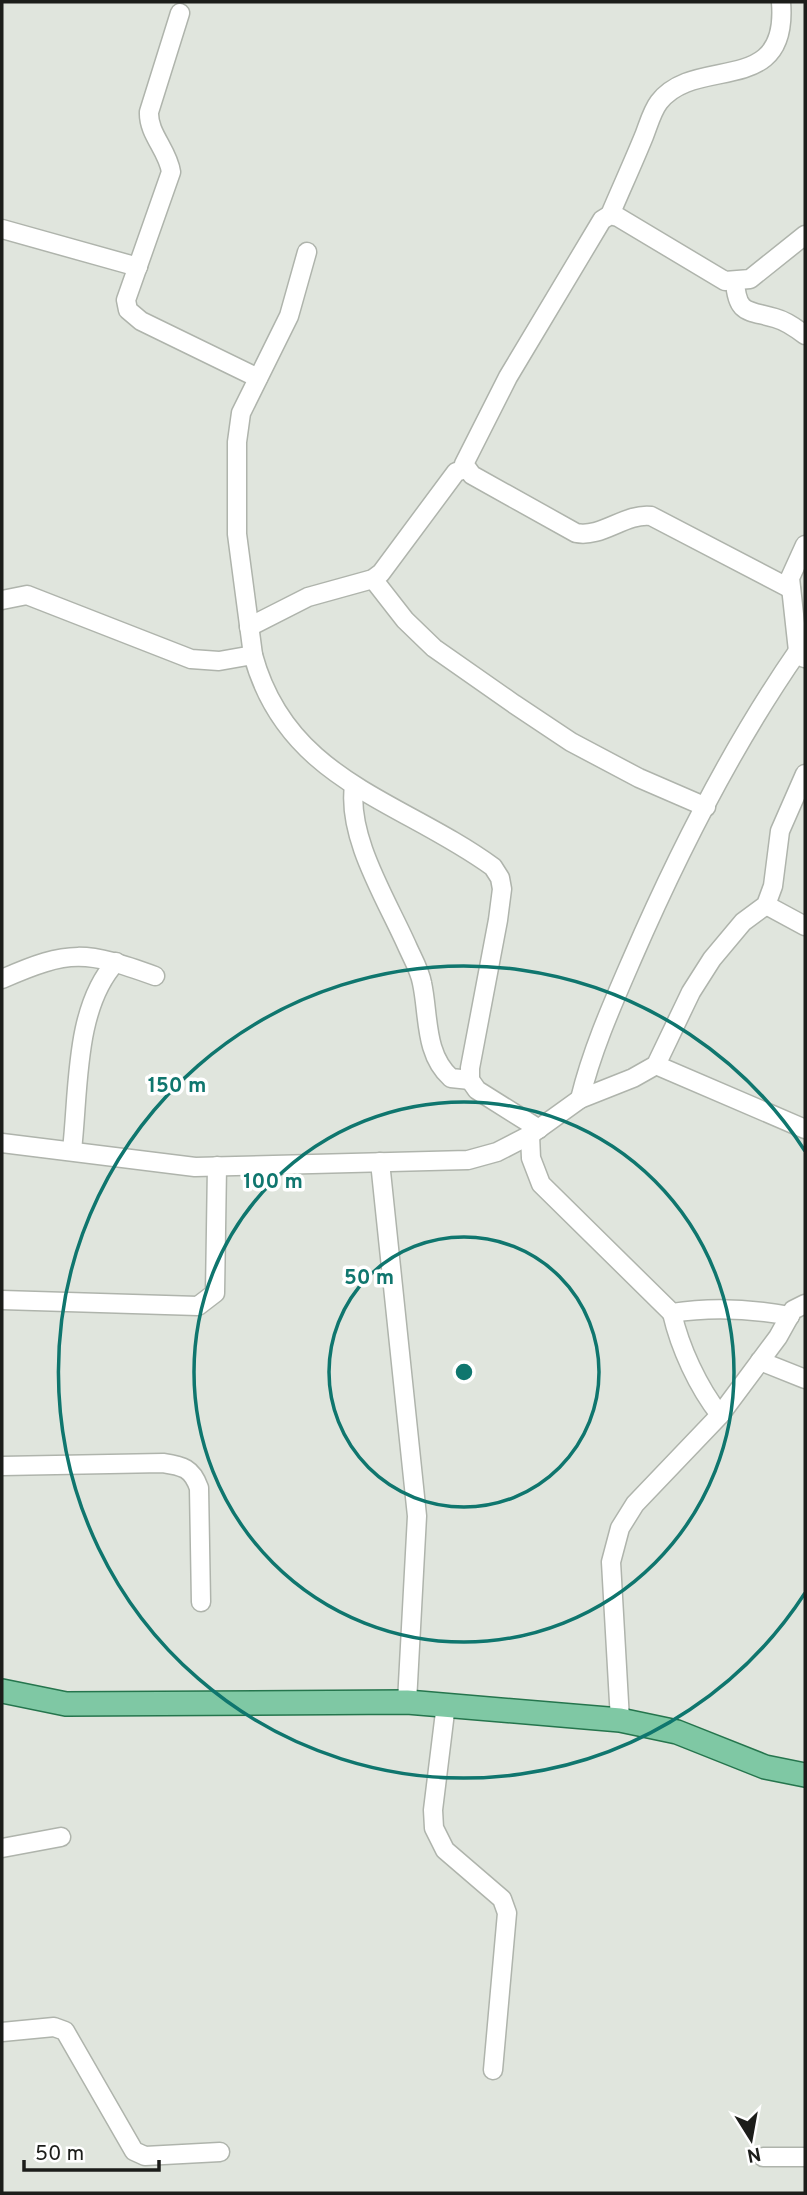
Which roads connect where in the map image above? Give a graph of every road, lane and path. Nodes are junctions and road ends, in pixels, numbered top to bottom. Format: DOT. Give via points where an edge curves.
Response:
graph roads {
  1 [pos="781,2"];
  2 [pos="180,13"];
  3 [pos="610,215"];
  4 [pos="2,229"];
  5 [pos="805,235"];
  6 [pos="307,252"];
  7 [pos="138,267"];
  8 [pos="735,281"];
  9 [pos="805,335"];
  10 [pos="258,378"];
  11 [pos="466,468"];
  12 [pos="805,545"];
  13 [pos="373,579"];
  14 [pos="791,589"];
  15 [pos="2,600"];
  16 [pos="249,627"];
  17 [pos="253,655"];
  18 [pos="802,655"];
  19 [pos="805,774"];
  20 [pos="354,786"];
  21 [pos="706,807"];
  22 [pos="766,905"];
  23 [pos="805,926"];
  24 [pos="116,962"];
  25 [pos="155,976"];
  26 [pos="2,979"];
  27 [pos="656,1065"];
  28 [pos="470,1080"];
  29 [pos="580,1098"];
  30 [pos="805,1129"];
  31 [pos="534,1132"];
  32 [pos="2,1143"];
  33 [pos="72,1150"];
  34 [pos="380,1162"];
  35 [pos="217,1166"];
  36 [pos="2,1300"];
  37 [pos="805,1304"];
  38 [pos="672,1313"];
  39 [pos="790,1316"];
  40 [pos="760,1361"];
  41 [pos="805,1379"];
  42 [pos="720,1415"];
  43 [pos="2,1466"];
  44 [pos="201,1602"];
  45 [pos="2,1691"];
  46 [pos="407,1702"];
  47 [pos="446,1704"];
  48 [pos="620,1720"];
  49 [pos="805,1774"];
  50 [pos="61,1838"];
  51 [pos="2,1849"];
  52 [pos="2,2032"];
  53 [pos="494,2070"];
  54 [pos="220,2152"];
  55 [pos="763,2157"];
  56 [pos="805,2157"];
  1 -- 3 [label="street" via="783,23 776,44 749,69 687,82 659,102"];
  2 -- 7 [label="street" via="149,112 171,172"];
  3 -- 8 [label="street" via="725,281"];
  3 -- 11 [label="street" via="594,228 508,377 465,457"];
  4 -- 7 [label="street"];
  5 -- 8 [label="street" via="750,279"];
  6 -- 10 [label="street" via="289,316"];
  7 -- 10 [label="street" via="126,300 128,310 141,321"];
  8 -- 9 [label="street" via="736,300 748,312 778,318"];
  10 -- 16 [label="street" via="241,413 237,442 237,534"];
  11 -- 13 [label="street" via="456,472"];
  11 -- 14 [label="street" via="576,533 592,532 630,516 651,516"];
  12 -- 14 [label="street" via="793,567"];
  13 -- 16 [label="street" via="308,597"];
  13 -- 21 [label="street" via="434,648 514,704 571,742"];
  14 -- 18 [label="street"];
  15 -- 17 [label="street" via="27,595 191,659 219,661"];
  16 -- 17 [label="street"];
  17 -- 20 [label="street" via="261,687 279,718 341,779"];
  18 -- 21 [label="street" via="762,703"];
  19 -- 22 [label="street" via="780,831"];
  20 -- 28 [label="street" via="357,833 421,979 436,1060 451,1079"];
  20 -- 28 [label="street" via="484,860 500,878 498,920"];
  21 -- 29 [label="street" via="655,906 590,1055"];
  22 -- 23 [label="street"];
  22 -- 27 [label="street" via="743,922 712,959"];
  24 -- 25 [label="street"];
  24 -- 26 [label="street" via="72,954 44,960"];
  24 -- 33 [label="street" via="102,977 87,1010"];
  27 -- 29 [label="street"];
  27 -- 30 [label="street"];
  28 -- 31 [label="street"];
  29 -- 31 [label="street"];
  31 -- 34 [label="street" via="497,1152 468,1160"];
  31 -- 38 [label="street" via="531,1158 541,1184"];
  32 -- 33 [label="street"];
  33 -- 35 [label="street"];
  34 -- 35 [label="street"];
  34 -- 46 [label="street" via="417,1516"];
  35 -- 36 [label="street" via="215,1293 198,1306"];
  37 -- 39 [label="street"];
  38 -- 39 [label="street" via="766,1311"];
  38 -- 42 [label="street" via="706,1397"];
  39 -- 40 [label="street"];
  40 -- 41 [label="street"];
  40 -- 42 [label="street"];
  42 -- 48 [label="street" via="635,1504 620,1528 611,1562"];
  43 -- 44 [label="street" via="163,1464 194,1473 199,1488"];
  45 -- 46 [label="main road" via="66,1704"];
  46 -- 47 [label="main road"];
  47 -- 48 [label="main road"];
  47 -- 53 [label="street" via="434,1828 445,1850 502,1899 507,1913"];
  48 -- 49 [label="main road" via="677,1732 765,1767"];
  50 -- 51 [label="street"];
  52 -- 54 [label="street" via="54,2027 65,2031 134,2151 145,2156"];
  55 -- 56 [label="street"];
}
